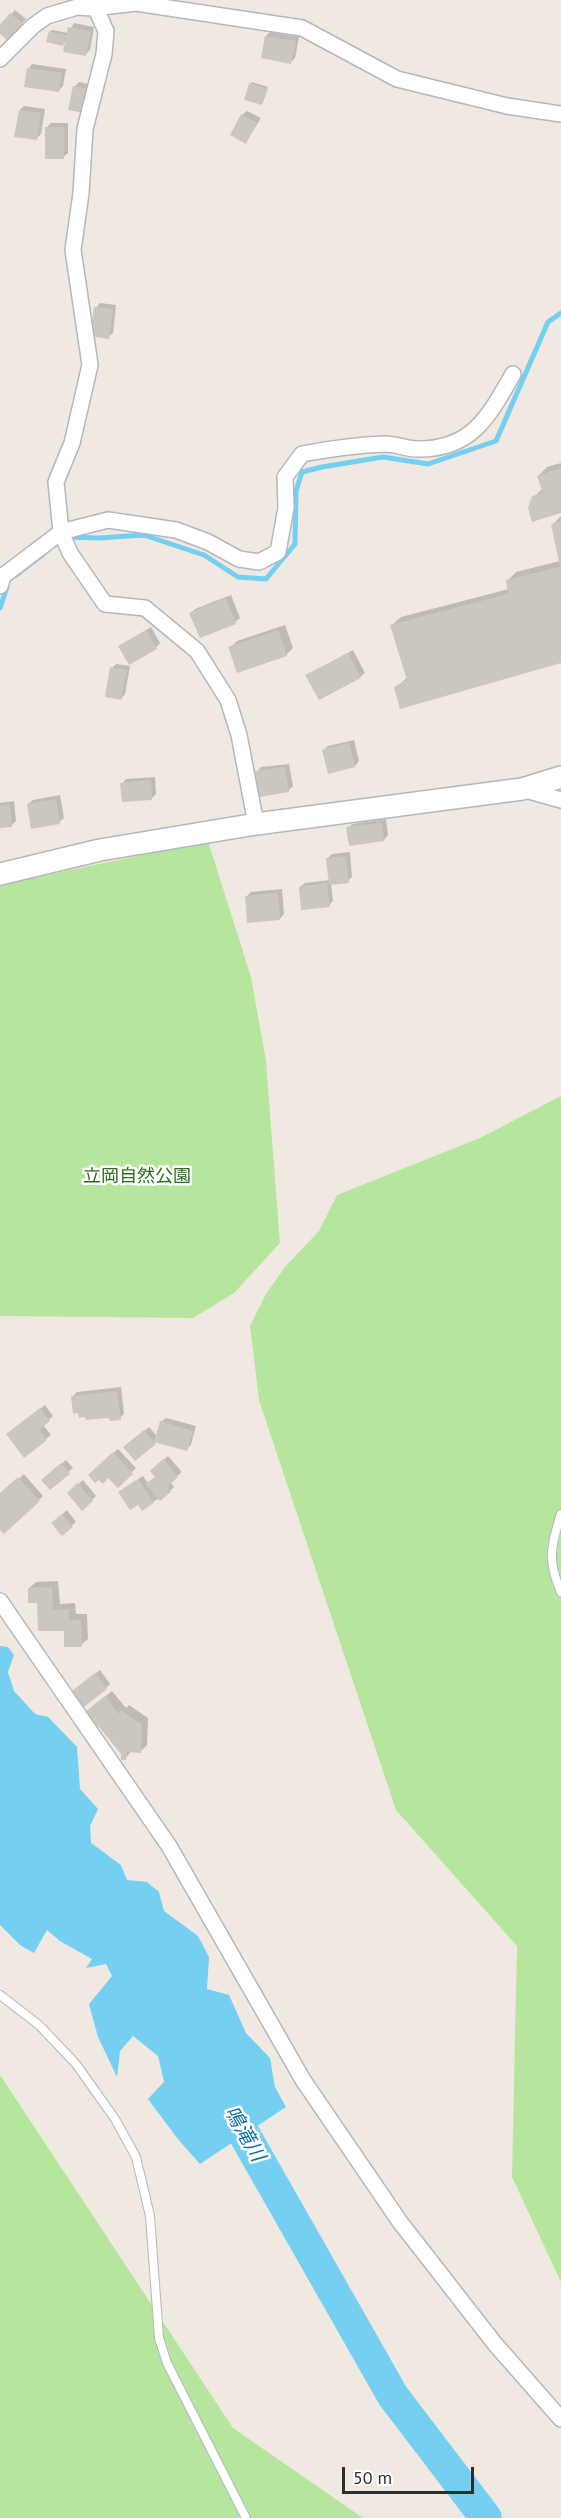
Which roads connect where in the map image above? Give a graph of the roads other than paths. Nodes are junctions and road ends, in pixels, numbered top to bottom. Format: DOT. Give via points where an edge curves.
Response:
graph roads {
  1 [pos="95,4"];
  2 [pos="0,59"];
  3 [pos="561,114"];
  4 [pos="513,374"];
  5 [pos="61,532"];
  6 [pos="0,586"];
  7 [pos="561,777"];
  8 [pos="522,789"];
  9 [pos="561,800"];
  10 [pos="256,824"];
  11 [pos="0,874"];
  12 [pos="561,1514"];
  13 [pos="561,1592"];
  14 [pos="0,1601"];
  15 [pos="0,1995"];
  16 [pos="561,2419"];
  17 [pos="246,2518"];
  1 -- 2 [label="street" via="47,16"];
  1 -- 3 [label="street" via="136,3 302,28 397,79 507,106"];
  1 -- 5 [label="street" via="106,31 104,54 85,129 73,250 90,365 72,443 56,482"];
  4 -- 5 [label="street" via="490,415 460,441 435,449 388,444 302,454 285,477 286,508 278,552 259,562 239,560 176,530 108,520"];
  5 -- 6 [label="street" via="3,576"];
  5 -- 10 [label="street" via="70,553 105,604 144,608 197,651 228,700 240,735"];
  7 -- 8 [label="street"];
  8 -- 9 [label="street"];
  8 -- 10 [label="street"];
  10 -- 11 [label="street" via="100,850"];
  12 -- 13 [label="lane" via="551,1545 553,1573"];
  14 -- 16 [label="street" via="169,1846 303,2080 400,2223 495,2344"];
  15 -- 17 [label="lane" via="39,2025 76,2064 136,2157 150,2216 159,2338 167,2363"];
}
